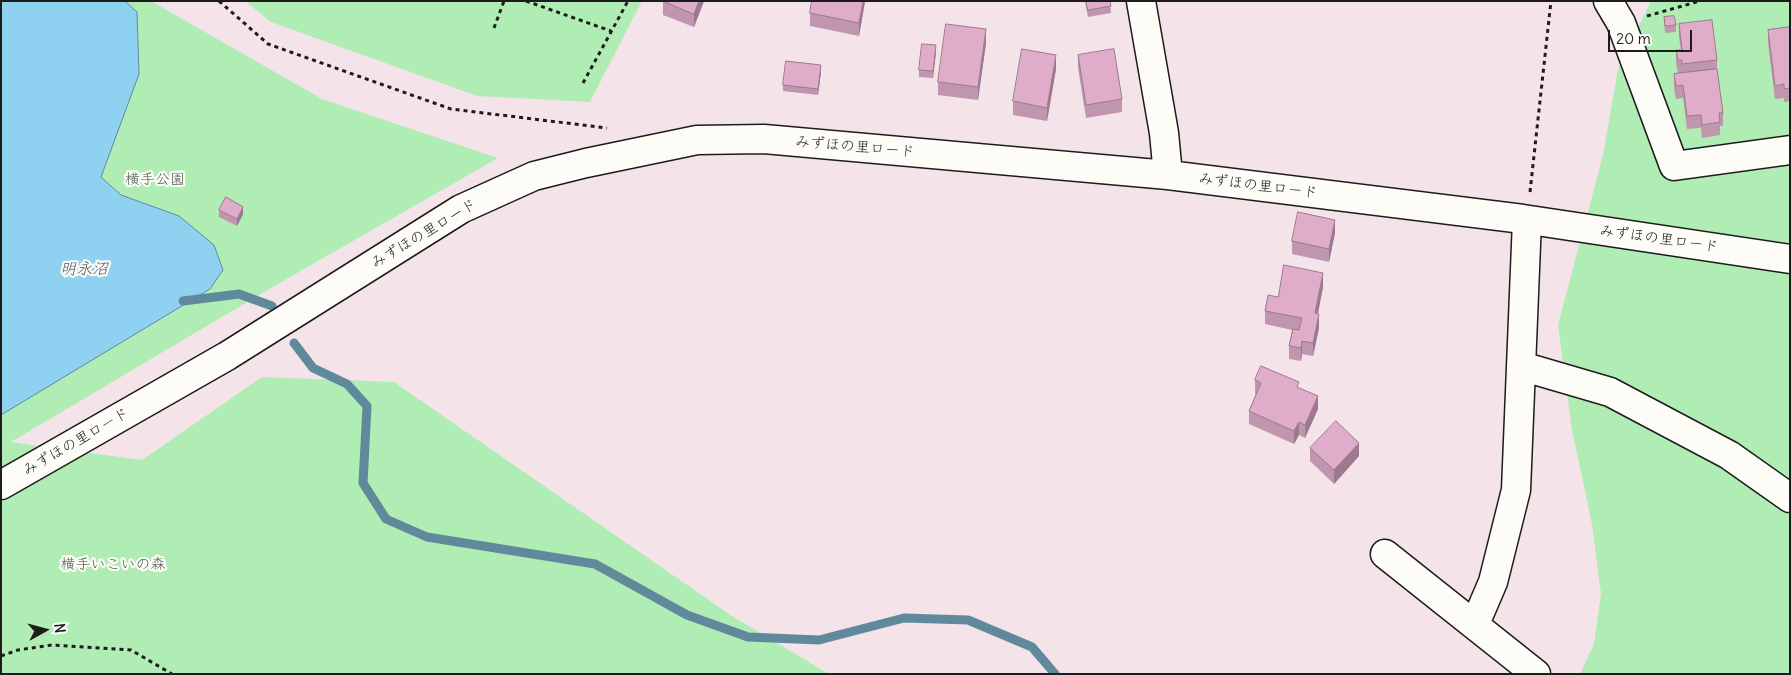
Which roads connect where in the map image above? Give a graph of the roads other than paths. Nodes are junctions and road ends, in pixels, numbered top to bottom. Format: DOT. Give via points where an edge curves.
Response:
graph roads {
  1 [pos="1141,1"];
  2 [pos="1614,12"];
  3 [pos="1790,150"];
  4 [pos="1168,175"];
  5 [pos="1527,220"];
  6 [pos="1790,259"];
  7 [pos="1521,366"];
  8 [pos="1,485"];
  9 [pos="1790,498"];
  10 [pos="1385,554"];
  11 [pos="1474,624"];
  12 [pos="1536,674"];
  1 -- 4 [label="street" via="1164,132"];
  2 -- 3 [label="street" via="1674,166"];
  4 -- 5 [label="street, みずほの里ロード"];
  4 -- 8 [label="street, みずほの里ロード" via="754,139 697,140 586,162 534,176 461,209 227,356"];
  5 -- 6 [label="street, みずほの里ロード"];
  5 -- 7 [label="street"];
  7 -- 9 [label="street" via="1610,392 1730,455"];
  7 -- 11 [label="street" via="1516,490 1493,582"];
  10 -- 11 [label="street"];
  11 -- 12 [label="street"];
}
